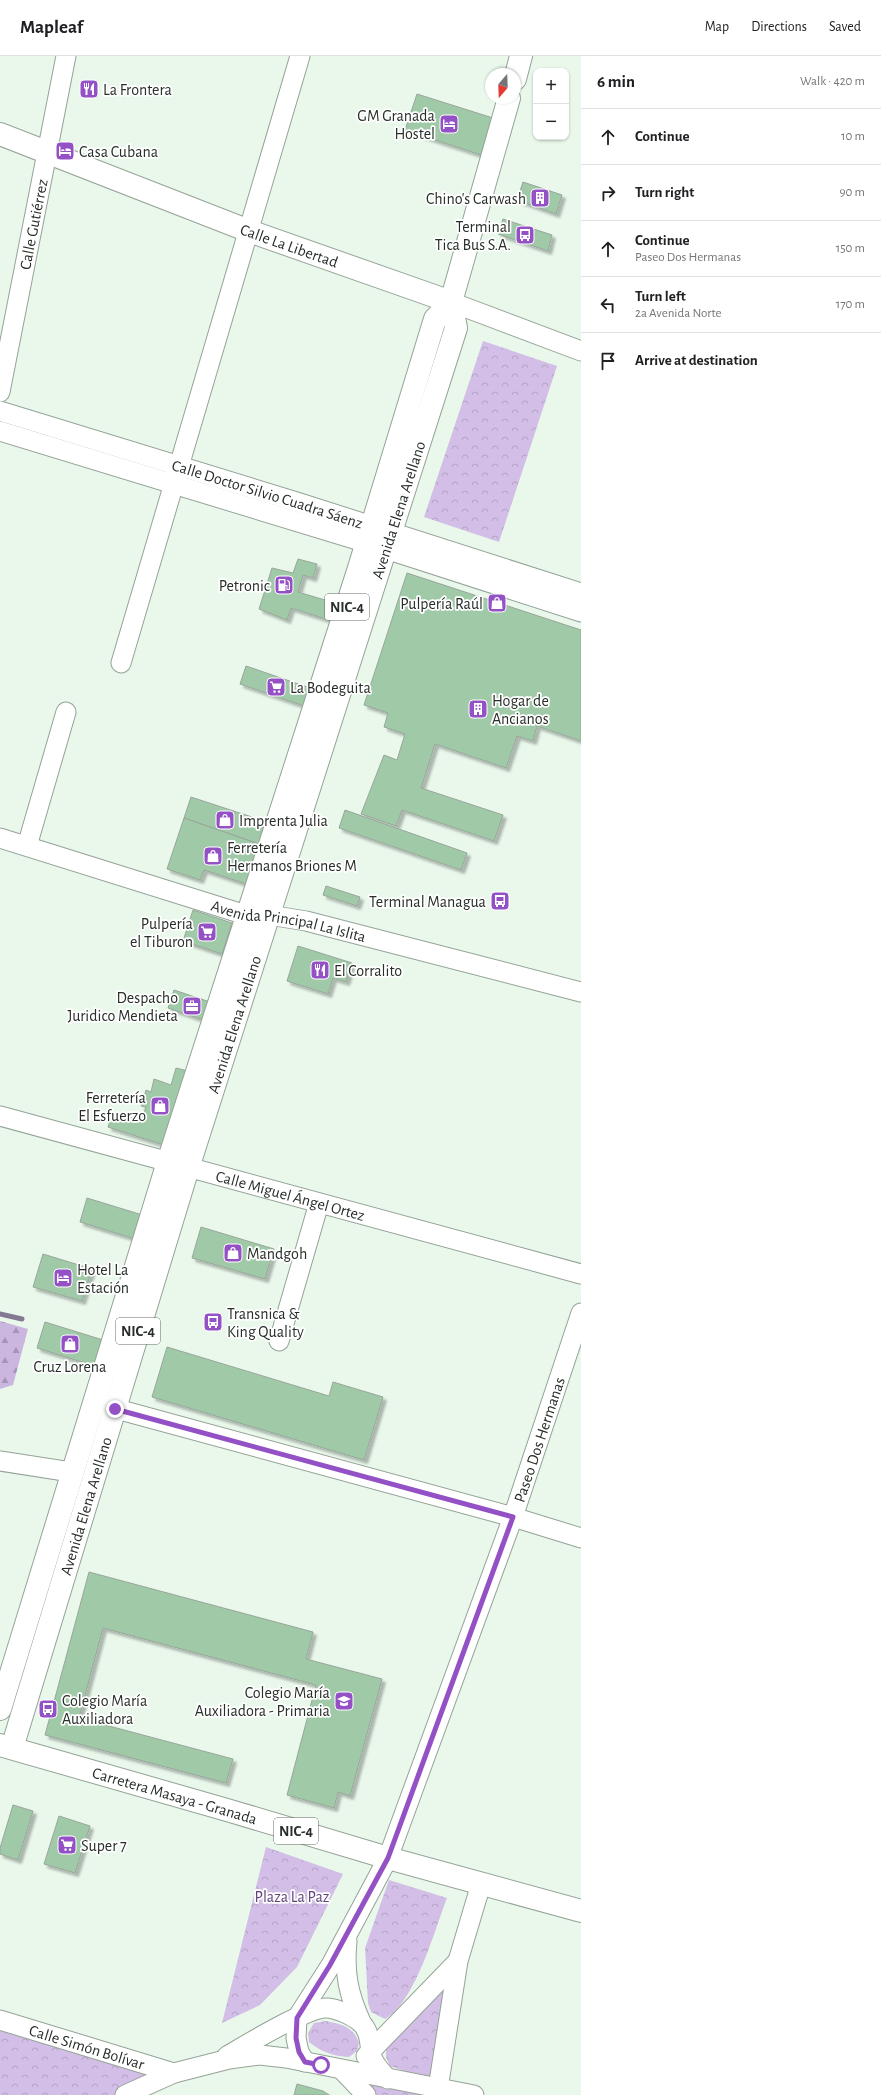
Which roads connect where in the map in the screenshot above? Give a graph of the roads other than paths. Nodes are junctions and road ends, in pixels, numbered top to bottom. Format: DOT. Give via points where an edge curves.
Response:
graph roads {
  1 [pos="66,56"];
  2 [pos="300,56"];
  3 [pos="522,56"];
  4 [pos="518,68"];
  5 [pos="507,104"];
  6 [pos="0,134"];
  7 [pos="47,152"];
  8 [pos="249,231"];
  9 [pos="451,302"];
  10 [pos="581,351"];
  11 [pos="0,392"];
  12 [pos="0,411"];
  13 [pos="405,418"];
  14 [pos="425,424"];
  15 [pos="0,431"];
  16 [pos="86,437"];
  17 [pos="80,456"];
  18 [pos="179,465"];
  19 [pos="174,484"];
  20 [pos="379,538"];
  21 [pos="546,581"];
  22 [pos="581,593"];
  23 [pos="539,599"];
  24 [pos="581,612"];
  25 [pos="121,663"];
  26 [pos="66,712"];
  27 [pos="318,726"];
  28 [pos="0,838"];
  29 [pos="27,846"];
  30 [pos="246,915"];
  31 [pos="269,915"];
  32 [pos="581,992"];
  33 [pos="220,1031"];
  34 [pos="0,1116"];
  35 [pos="178,1165"];
  36 [pos="319,1203"];
  37 [pos="581,1274"];
  38 [pos="131,1279"];
  39 [pos="152,1285"];
  40 [pos="581,1313"];
  41 [pos="279,1341"];
  42 [pos="93,1402"];
  43 [pos="115,1409"];
  44 [pos="0,1461"];
  45 [pos="71,1472"];
  46 [pos="513,1517"];
  47 [pos="52,1536"];
  48 [pos="581,1538"];
  49 [pos="74,1542"];
  50 [pos="0,1709"];
  51 [pos="6,1747"];
  52 [pos="388,1858"];
  53 [pos="481,1884"];
  54 [pos="581,1911"];
  55 [pos="347,1934"];
  56 [pos="458,1961"];
  57 [pos="297,2018"];
  58 [pos="0,2020"];
  59 [pos="361,2022"];
  60 [pos="371,2050"];
  61 [pos="305,2062"];
  62 [pos="215,2063"];
  63 [pos="342,2070"];
  64 [pos="174,2073"];
  65 [pos="388,2078"];
  66 [pos="437,2092"];
  67 [pos="125,2095"];
  68 [pos="366,2095"];
  69 [pos="474,2095"];
  1 -- 7 [label="street, Calle Gutiérrez"];
  2 -- 8 [label="street"];
  3 -- 4 [label="main road"];
  5 -- 9 [label="main road, Avenida Elena Arellano / NIC-4"];
  6 -- 7 [label="main road, Calle La Libertad"];
  7 -- 8 [label="main road, Calle La Libertad"];
  7 -- 11 [label="street, Calle Gutiérrez"];
  8 -- 9 [label="main road, Calle La Libertad"];
  8 -- 18 [label="street"];
  9 -- 10 [label="street, Calle La Libertad"];
  9 -- 13 [label="main road, Avenida Elena Arellano / NIC-4" via="435,319"];
  9 -- 14 [label="main road, Avenida Elena Arellano / NIC-4" via="456,328"];
  12 -- 16 [label="street, Calle Doctor Silvio Cuadra Sáenz"];
  13 -- 14 [label="main road"];
  13 -- 20 [label="main road, Avenida Elena Arellano / NIC-4"];
  14 -- 20 [label="main road, Avenida Elena Arellano / NIC-4"];
  15 -- 17 [label="street, Calle Doctor Silvio Cuadra Sáenz"];
  16 -- 17 [label="street"];
  16 -- 18 [label="street, Calle Doctor Silvio Cuadra Sáenz"];
  17 -- 19 [label="street, Calle Doctor Silvio Cuadra Sáenz"];
  18 -- 19 [label="street"];
  18 -- 20 [label="street, Calle Doctor Silvio Cuadra Sáenz"];
  19 -- 20 [label="street, Calle Doctor Silvio Cuadra Sáenz"];
  19 -- 25 [label="street"];
  20 -- 21 [label="street, Calle Doctor Silvio Cuadra Sáenz"];
  20 -- 23 [label="street, Calle Doctor Silvio Cuadra Sáenz"];
  20 -- 27 [label="main road, Avenida Elena Arellano / NIC-4"];
  21 -- 22 [label="street, Calle Doctor Silvio Cuadra Sáenz"];
  21 -- 23 [label="street"];
  23 -- 24 [label="street, Calle Doctor Silvio Cuadra Sáenz"];
  26 -- 29 [label="street"];
  27 -- 30 [label="main road, Avenida Elena Arellano / NIC-4"];
  27 -- 31 [label="main road, Avenida Elena Arellano / NIC-4"];
  28 -- 29 [label="street, Avenida Principal La Islita"];
  29 -- 30 [label="street, Avenida Principal La Islita"];
  30 -- 31 [label="street, Avenida Principal La Islita"];
  30 -- 33 [label="main road, Avenida Elena Arellano / NIC-4"];
  31 -- 32 [label="street, Avenida Principal La Islita" via="306,921"];
  31 -- 33 [label="main road, Avenida Elena Arellano / NIC-4"];
  33 -- 35 [label="main road, Avenida Elena Arellano / NIC-4"];
  34 -- 35 [label="street, Calle Miguel Ángel Ortez"];
  35 -- 36 [label="street, Calle Miguel Ángel Ortez"];
  35 -- 38 [label="main road, Avenida Elena Arellano / NIC-4"];
  35 -- 39 [label="main road, Avenida Elena Arellano / NIC-4"];
  36 -- 37 [label="street, Calle Miguel Ángel Ortez"];
  36 -- 41 [label="street"];
  38 -- 39 [label="main road"];
  38 -- 42 [label="main road, Avenida Elena Arellano / NIC-4"];
  39 -- 43 [label="main road, Avenida Elena Arellano / NIC-4"];
  40 -- 46 [label="street, Paseo Dos Hermanas"];
  42 -- 43 [label="street"];
  42 -- 45 [label="main road, Avenida Elena Arellano / NIC-4"];
  43 -- 46 [label="street"];
  43 -- 49 [label="main road, Avenida Elena Arellano / NIC-4"];
  44 -- 45 [label="street"];
  45 -- 47 [label="main road, Avenida Elena Arellano / NIC-4"];
  46 -- 48 [label="street"];
  46 -- 52 [label="street, Paseo Dos Hermanas"];
  47 -- 49 [label="main road"];
  47 -- 50 [label="main road, Avenida Elena Arellano / NIC-4"];
  49 -- 51 [label="main road, Avenida Elena Arellano / NIC-4"];
  51 -- 52 [label="main road, Carretera Masaya - Granada / NIC-4"];
  52 -- 53 [label="main road, Carretera Masaya - Granada / NIC-4"];
  52 -- 55 [label="street, Paseo Dos Hermanas"];
  53 -- 54 [label="main road, Carretera Masaya - Granada / NIC-4"];
  53 -- 56 [label="street"];
  55 -- 57 [label="street, Paseo Dos Hermanas"];
  55 -- 59 [label="street" via="344,1964 347,1986"];
  56 -- 60 [label="street"];
  56 -- 66 [label="street"];
  57 -- 59 [label="street" via="309,2011 328,2008"];
  57 -- 61 [label="street" via="296,2038 299,2052"];
  57 -- 62 [label="street"];
  58 -- 64 [label="street, Calle Simón Bolívar"];
  59 -- 60 [label="street" via="369,2034"];
  60 -- 63 [label="street" via="358,2064"];
  60 -- 65 [label="street" via="372,2058 379,2070"];
  61 -- 62 [label="street" via="260,2055"];
  61 -- 63 [label="street"];
  62 -- 64 [label="street"];
  63 -- 65 [label="street"];
  63 -- 68 [label="street"];
  64 -- 67 [label="street"];
  65 -- 66 [label="street"];
  66 -- 69 [label="street"];
}
